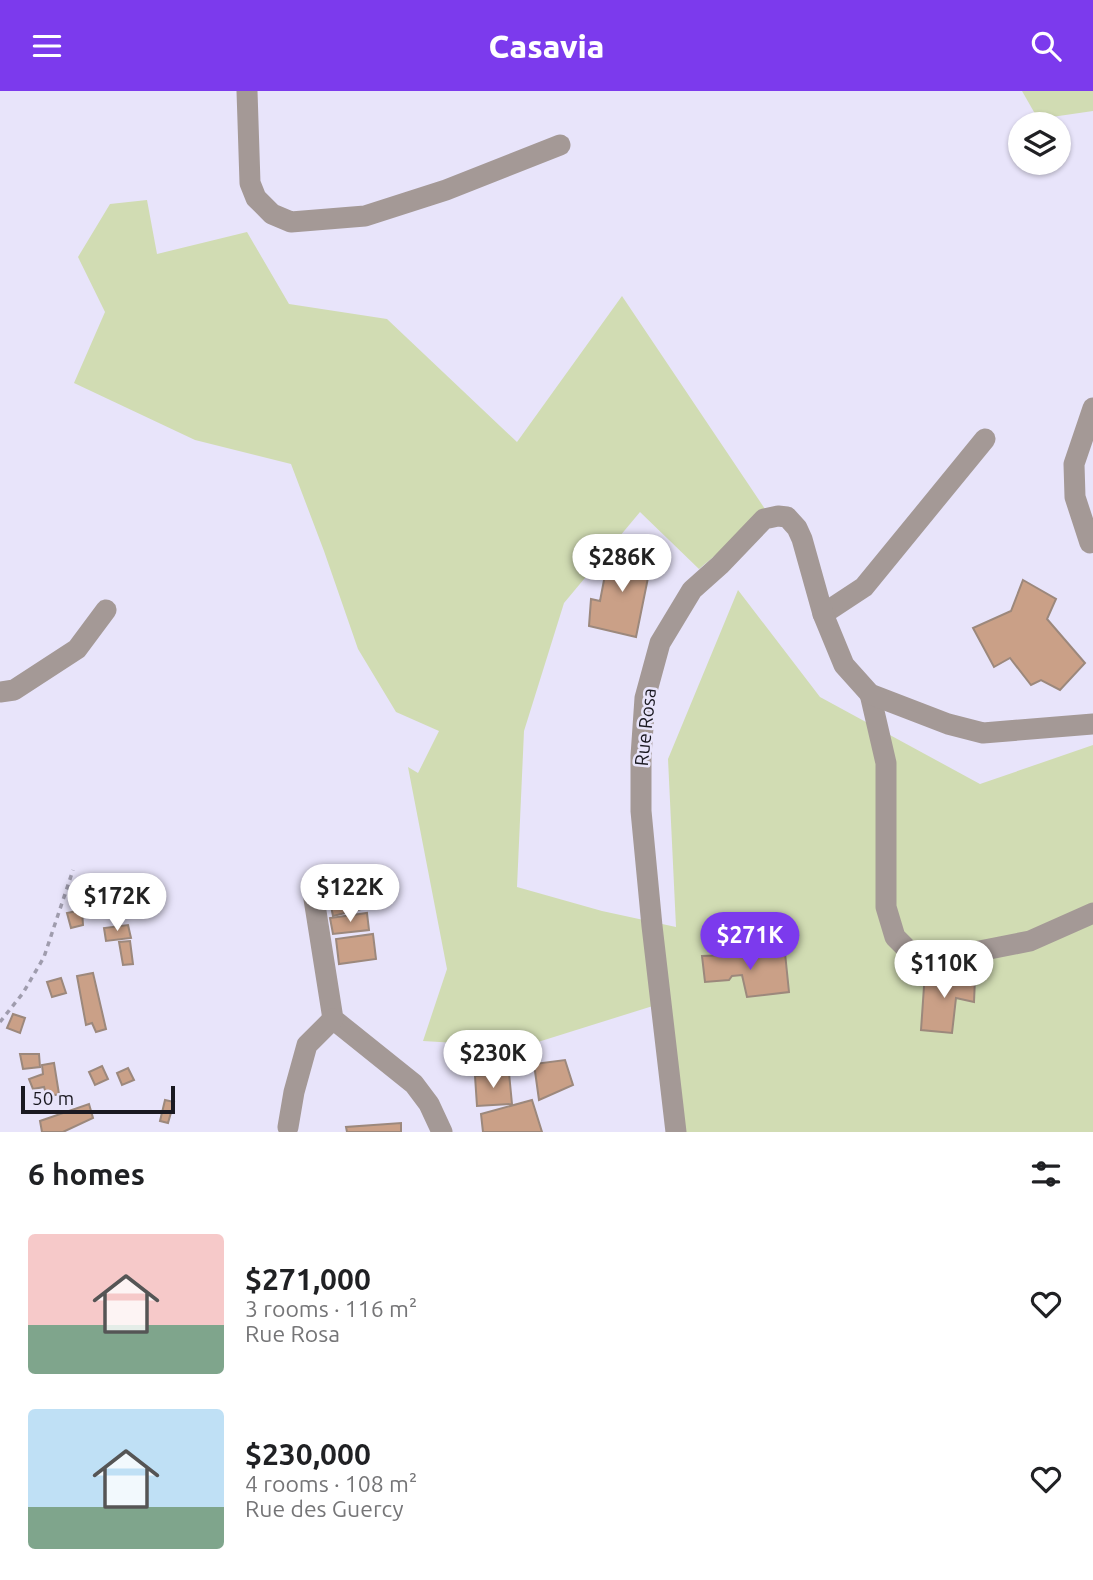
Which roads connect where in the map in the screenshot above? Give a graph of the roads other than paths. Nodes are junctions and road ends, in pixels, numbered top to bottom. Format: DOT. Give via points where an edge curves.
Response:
graph roads {
  1 [pos="247,91"];
  2 [pos="560,145"];
  3 [pos="1093,408"];
  4 [pos="985,439"];
  5 [pos="1090,543"];
  6 [pos="106,610"];
  7 [pos="823,614"];
  8 [pos="0,692"];
  9 [pos="870,694"];
  10 [pos="1093,724"];
  11 [pos="314,899"];
  12 [pos="1093,913"];
  13 [pos="333,1019"];
  14 [pos="288,1127"];
  15 [pos="442,1132"];
  16 [pos="676,1132"];
  1 -- 2 [label="street" via="250,183 256,198 272,214 291,222 365,216"];
  3 -- 5 [label="street" via="1074,464 1075,497"];
  4 -- 7 [label="street" via="864,587"];
  6 -- 8 [label="street" via="77,649 14,690"];
  7 -- 9 [label="street, Rue Rosa" via="844,665"];
  7 -- 16 [label="street, Rue Rosa" via="797,528 787,517 771,517 692,590 660,643 645,698 641,811"];
  9 -- 10 [label="street, Rue Rosa" via="983,733"];
  9 -- 12 [label="street" via="886,763 886,907 895,937 911,953 949,957 1030,941"];
  11 -- 13 [label="street"];
  13 -- 14 [label="street" via="307,1045"];
  13 -- 15 [label="street" via="414,1084"];
}
